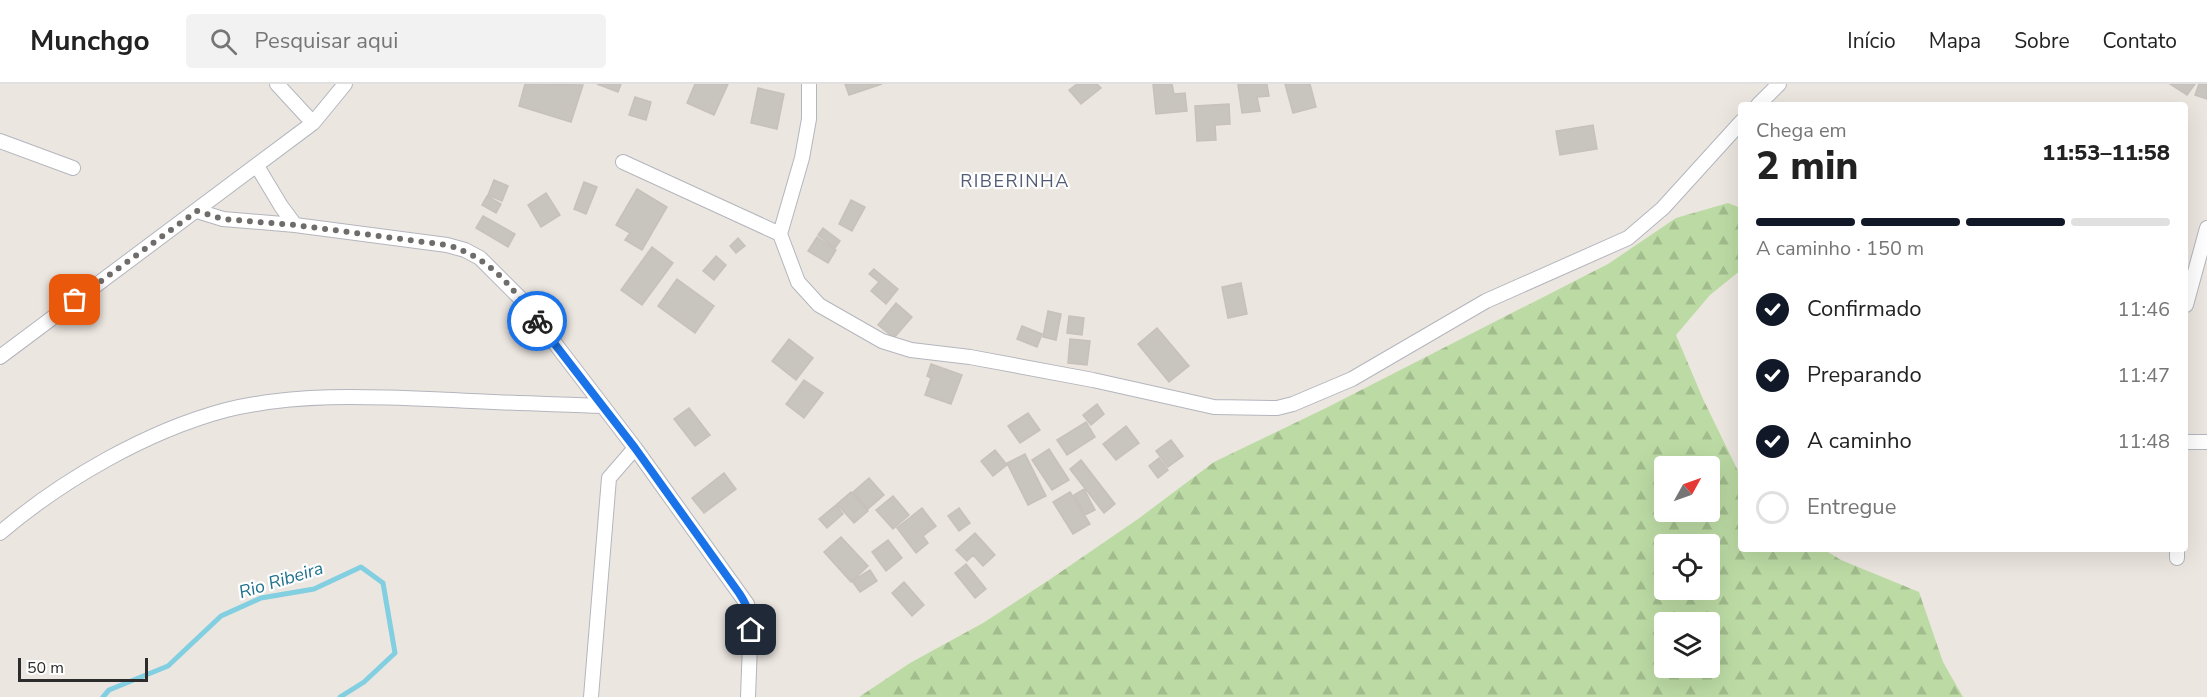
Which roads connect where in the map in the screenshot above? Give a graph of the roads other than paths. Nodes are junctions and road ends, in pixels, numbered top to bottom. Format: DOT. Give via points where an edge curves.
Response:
graph roads {
  1 [pos="277,84"];
  2 [pos="345,84"];
  3 [pos="809,84"];
  4 [pos="1779,84"];
  5 [pos="1761,102"];
  6 [pos="313,123"];
  7 [pos="1738,125"];
  8 [pos="0,141"];
  9 [pos="623,162"];
  10 [pos="257,166"];
  11 [pos="73,168"];
  12 [pos="197,211"];
  13 [pos="295,225"];
  14 [pos="2207,228"];
  15 [pos="780,234"];
  16 [pos="2191,264"];
  17 [pos="2188,289"];
  18 [pos="0,357"];
  19 [pos="603,406"];
  20 [pos="2188,442"];
  21 [pos="2207,442"];
  22 [pos="635,448"];
  23 [pos="0,533"];
  24 [pos="591,697"];
  25 [pos="748,697"];
  1 -- 6 [label="street"];
  2 -- 6 [label="street"];
  3 -- 15 [label="street" via="809,119 802,158"];
  4 -- 5 [label="street"];
  6 -- 10 [label="street"];
  7 -- 15 [label="street" via="1663,208 1628,238 1486,301 1352,379 1277,408 1214,407 882,341 819,305 798,282"];
  8 -- 11 [label="street"];
  9 -- 15 [label="street"];
  10 -- 12 [label="street"];
  10 -- 13 [label="street"];
  12 -- 13 [label="street" via="223,219"];
  12 -- 18 [label="street"];
  13 -- 19 [label="street" via="447,245 480,258 521,299"];
  14 -- 16 [label="street"];
  16 -- 17 [label="street"];
  19 -- 22 [label="street"];
  19 -- 23 [label="street" via="375,396 263,403 193,421 126,449 51,494"];
  20 -- 21 [label="street"];
  22 -- 24 [label="street" via="609,478"];
  22 -- 25 [label="street" via="747,604 751,617"];
}
